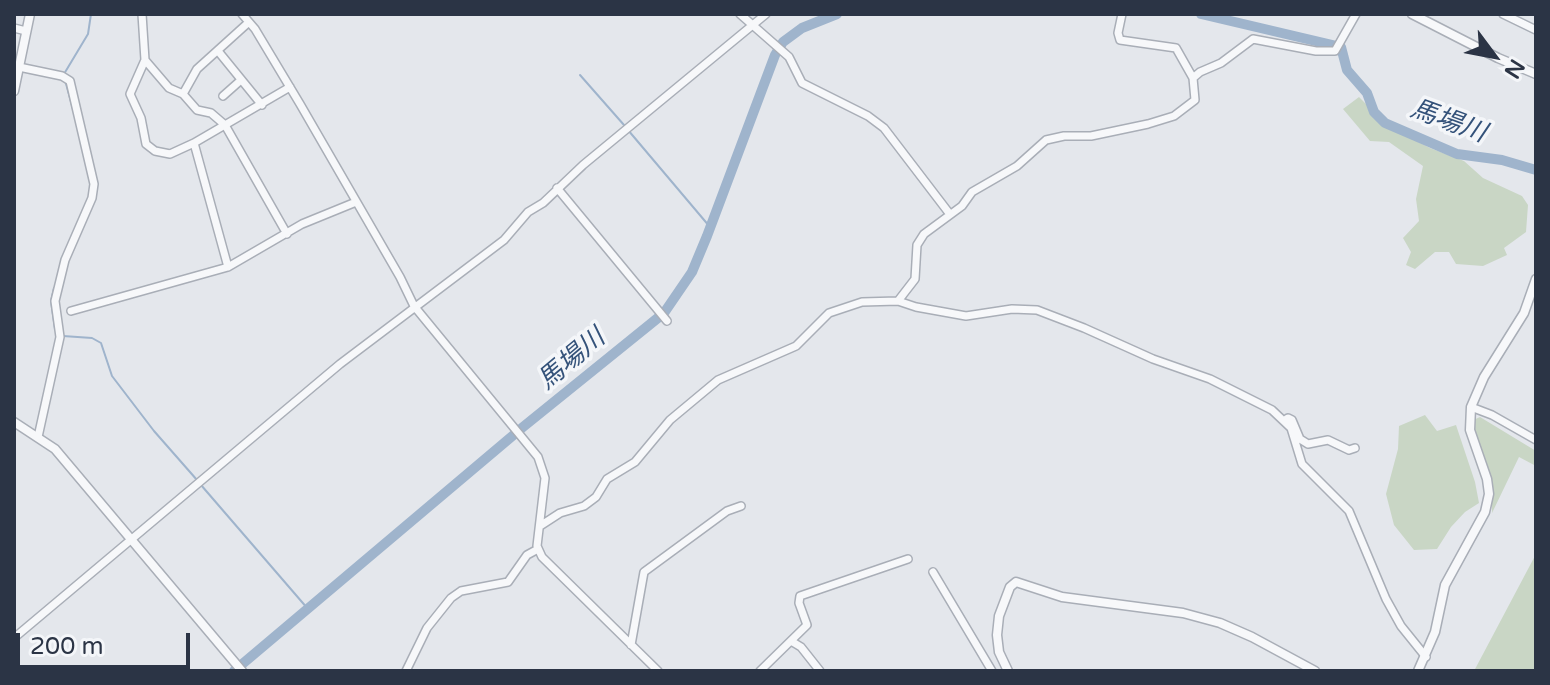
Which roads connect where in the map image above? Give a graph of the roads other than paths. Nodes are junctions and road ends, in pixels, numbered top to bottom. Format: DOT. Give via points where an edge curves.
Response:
graph roads {
  1 [pos="30,14"];
  2 [pos="142,14"];
  3 [pos="242,14"];
  4 [pos="740,14"];
  5 [pos="766,14"];
  6 [pos="1122,14"];
  7 [pos="1356,14"];
  8 [pos="1412,14"];
  9 [pos="1503,14"];
  10 [pos="249,22"];
  11 [pos="752,26"];
  12 [pos="14,28"];
  13 [pos="1536,30"];
  14 [pos="26,31"];
  15 [pos="218,51"];
  16 [pos="145,60"];
  17 [pos="19,67"];
  18 [pos="1536,74"];
  19 [pos="1193,78"];
  20 [pos="241,80"];
  21 [pos="290,87"];
  22 [pos="14,91"];
  23 [pos="183,94"];
  24 [pos="223,96"];
  25 [pos="262,105"];
  26 [pos="225,125"];
  27 [pos="194,143"];
  28 [pos="557,188"];
  29 [pos="356,202"];
  30 [pos="949,213"];
  31 [pos="287,234"];
  32 [pos="228,267"];
  33 [pos="1536,279"];
  34 [pos="898,301"];
  35 [pos="414,306"];
  36 [pos="71,311"];
  37 [pos="667,321"];
  38 [pos="1471,407"];
  39 [pos="1285,420"];
  40 [pos="14,422"];
  41 [pos="38,437"];
  42 [pos="1536,440"];
  43 [pos="1355,448"];
  44 [pos="741,506"];
  45 [pos="540,526"];
  46 [pos="132,540"];
  47 [pos="538,549"];
  48 [pos="908,559"];
  49 [pos="933,572"];
  50 [pos="14,638"];
  51 [pos="791,641"];
  52 [pos="631,645"];
  53 [pos="1426,657"];
  54 [pos="238,667"];
  55 [pos="406,671"];
  56 [pos="658,671"];
  57 [pos="760,671"];
  58 [pos="820,671"];
  59 [pos="992,671"];
  60 [pos="1008,671"];
  61 [pos="1315,671"];
  62 [pos="1418,671"];
  1 -- 14 [label="street"];
  2 -- 16 [label="street"];
  3 -- 10 [label="street"];
  4 -- 11 [label="street"];
  5 -- 11 [label="street"];
  6 -- 19 [label="street" via="1120,40 1176,48"];
  7 -- 19 [label="street" via="1335,51 1253,39"];
  8 -- 18 [label="street"];
  9 -- 13 [label="street"];
  10 -- 15 [label="street"];
  10 -- 21 [label="street"];
  11 -- 28 [label="street"];
  11 -- 30 [label="street" via="785,53 802,83 884,128"];
  12 -- 14 [label="street"];
  14 -- 17 [label="street"];
  15 -- 20 [label="street"];
  15 -- 23 [label="street" via="197,69"];
  16 -- 23 [label="street" via="169,88"];
  16 -- 27 [label="street" via="130,97 146,144 170,154"];
  17 -- 22 [label="street"];
  17 -- 41 [label="street" via="70,81 94,184 55,301 60,337"];
  19 -- 30 [label="street" via="1195,100 1174,116 1091,136 1046,140"];
  20 -- 24 [label="street"];
  20 -- 25 [label="street"];
  21 -- 25 [label="street"];
  21 -- 29 [label="street"];
  23 -- 26 [label="street" via="196,109"];
  25 -- 26 [label="street"];
  26 -- 27 [label="street"];
  26 -- 31 [label="street"];
  27 -- 32 [label="street"];
  28 -- 35 [label="street" via="504,240"];
  28 -- 37 [label="street"];
  29 -- 31 [label="street"];
  29 -- 35 [label="street"];
  30 -- 34 [label="street" via="917,245 915,279"];
  31 -- 32 [label="street"];
  32 -- 36 [label="street"];
  33 -- 38 [label="street" via="1524,313"];
  34 -- 39 [label="street" via="966,316 1037,310 1218,383"];
  34 -- 45 [label="street" via="862,302 829,313 796,346 714,383 670,420 635,462 607,479 596,497"];
  35 -- 45 [label="street" via="538,457 544,470"];
  35 -- 46 [label="street"];
  38 -- 42 [label="street"];
  38 -- 53 [label="street" via="1470,430 1489,494 1485,512 1445,585"];
  39 -- 43 [label="street" via="1292,420 1308,444 1328,440"];
  39 -- 53 [label="street" via="1302,464 1355,521 1386,599"];
  40 -- 41 [label="street"];
  41 -- 46 [label="street" via="64,459"];
  44 -- 52 [label="street" via="644,572"];
  45 -- 47 [label="street"];
  46 -- 50 [label="street"];
  46 -- 54 [label="street"];
  47 -- 52 [label="street"];
  47 -- 55 [label="street" via="527,555 508,582 461,591 451,598 427,628"];
  48 -- 51 [label="street" via="800,596 807,625"];
  49 -- 59 [label="street"];
  51 -- 57 [label="street"];
  51 -- 58 [label="street"];
  52 -- 56 [label="street"];
  53 -- 62 [label="street"];
  60 -- 61 [label="street" via="997,635 999,616 1016,582 1062,597 1220,623"];
}
